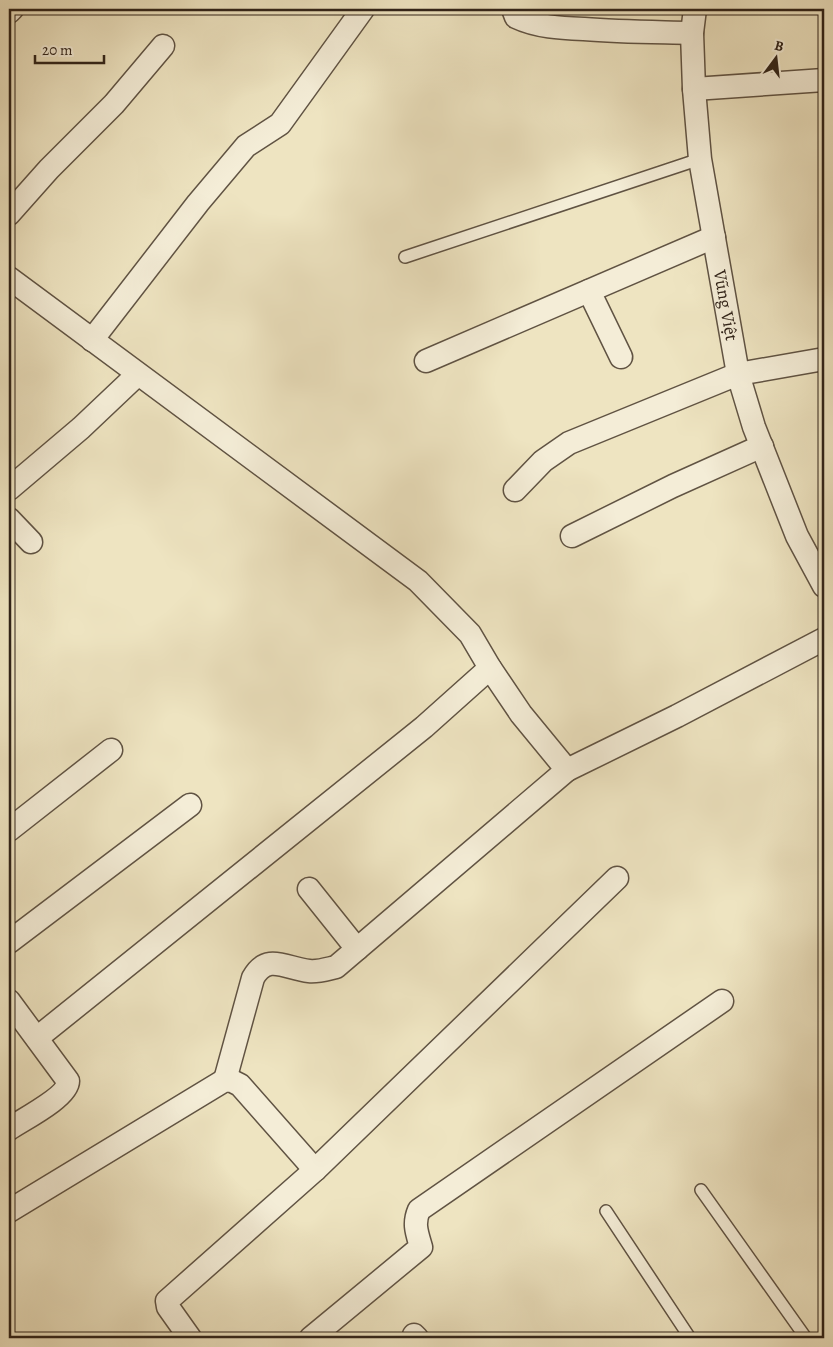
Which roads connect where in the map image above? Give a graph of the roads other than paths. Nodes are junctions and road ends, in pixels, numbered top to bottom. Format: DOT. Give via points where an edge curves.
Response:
graph roads {
  1 [pos="12,9"];
  2 [pos="362,9"];
  3 [pos="513,9"];
  4 [pos="695,9"];
  5 [pos="9,12"];
  6 [pos="692,33"];
  7 [pos="163,46"];
  8 [pos="824,80"];
  9 [pos="694,89"];
  10 [pos="700,160"];
  11 [pos="9,214"];
  12 [pos="714,237"];
  13 [pos="405,257"];
  14 [pos="9,278"];
  15 [pos="589,291"];
  16 [pos="92,340"];
  17 [pos="621,356"];
  18 [pos="824,359"];
  19 [pos="426,362"];
  20 [pos="738,374"];
  21 [pos="137,375"];
  22 [pos="762,446"];
  23 [pos="9,489"];
  24 [pos="515,490"];
  25 [pos="9,519"];
  26 [pos="572,536"];
  27 [pos="31,542"];
  28 [pos="824,586"];
  29 [pos="824,638"];
  30 [pos="490,668"];
  31 [pos="111,750"];
  32 [pos="567,770"];
  33 [pos="190,805"];
  34 [pos="9,830"];
  35 [pos="617,878"];
  36 [pos="309,889"];
  37 [pos="9,942"];
  38 [pos="357,949"];
  39 [pos="9,1001"];
  40 [pos="722,1001"];
  41 [pos="36,1038"];
  42 [pos="225,1080"];
  43 [pos="9,1129"];
  44 [pos="315,1170"];
  45 [pos="701,1190"];
  46 [pos="606,1210"];
  47 [pos="9,1211"];
  48 [pos="190,1338"];
  49 [pos="312,1338"];
  50 [pos="690,1338"];
  51 [pos="806,1338"];
  1 -- 5 [label="street"];
  2 -- 16 [label="street" via="280,124 246,146"];
  3 -- 6 [label="street" via="516,17 525,22 550,27"];
  4 -- 6 [label="street, Vũng Việt"];
  6 -- 9 [label="street, Vũng Việt"];
  7 -- 11 [label="street" via="114,104"];
  8 -- 9 [label="street"];
  9 -- 10 [label="street, Vũng Việt"];
  10 -- 12 [label="street, Vũng Việt"];
  10 -- 13 [label="lane"];
  12 -- 15 [label="street"];
  12 -- 20 [label="street, Vũng Việt"];
  14 -- 16 [label="street"];
  15 -- 17 [label="street"];
  15 -- 19 [label="street"];
  16 -- 21 [label="street"];
  18 -- 20 [label="street"];
  20 -- 22 [label="street, Vũng Việt"];
  20 -- 24 [label="street" via="569,443 543,461"];
  21 -- 23 [label="street"];
  21 -- 30 [label="street" via="418,581 470,634"];
  22 -- 26 [label="street"];
  22 -- 28 [label="street, Vũng Việt" via="796,536"];
  25 -- 27 [label="street"];
  29 -- 32 [label="street"];
  30 -- 32 [label="street" via="521,714"];
  30 -- 41 [label="street" via="424,727"];
  31 -- 34 [label="street"];
  32 -- 38 [label="street"];
  33 -- 37 [label="street"];
  35 -- 44 [label="street"];
  36 -- 38 [label="street"];
  38 -- 42 [label="street" via="336,967 324,970 309,971 272,963 256,972"];
  39 -- 41 [label="street"];
  40 -- 49 [label="street" via="419,1210 415,1220 421,1247"];
  41 -- 43 [label="street" via="68,1082 68,1087"];
  42 -- 44 [label="street" via="240,1085"];
  42 -- 47 [label="street"];
  44 -- 48 [label="street" via="167,1301"];
  45 -- 51 [label="lane"];
  46 -- 50 [label="lane"];
}
